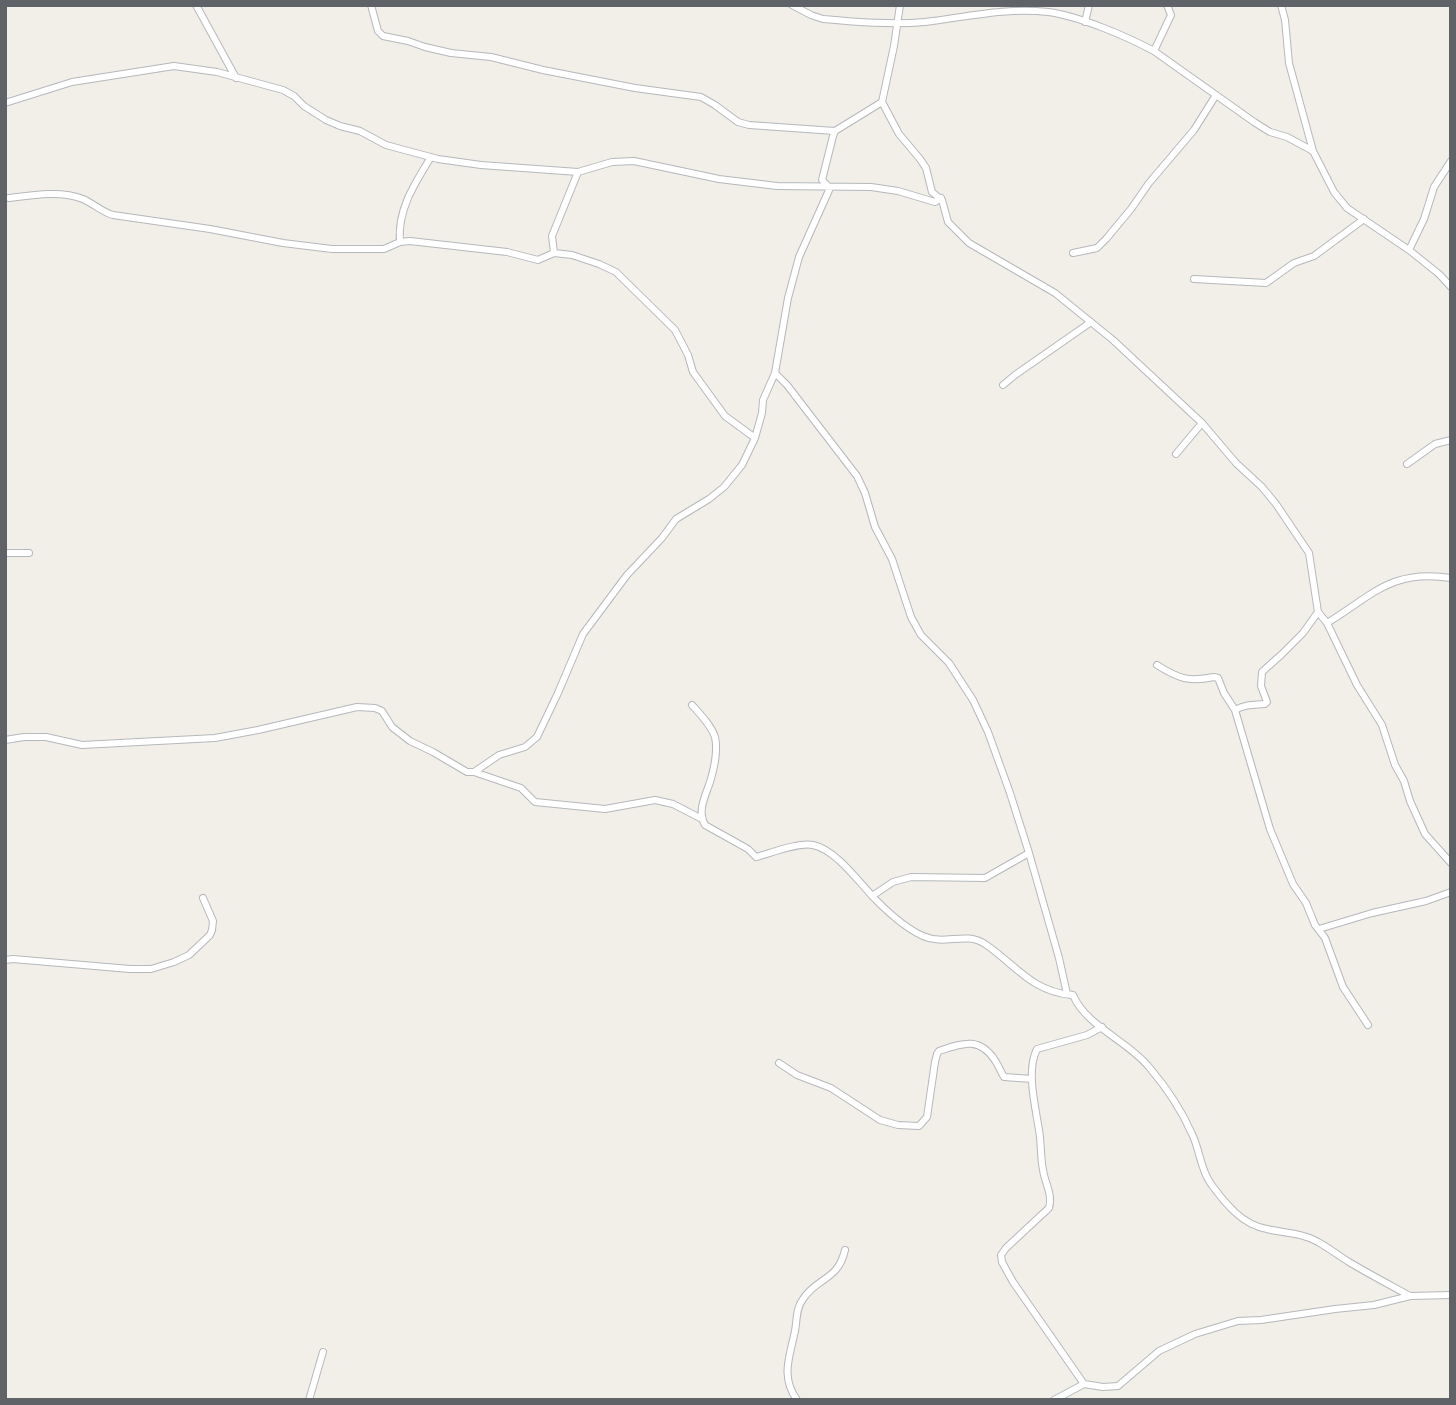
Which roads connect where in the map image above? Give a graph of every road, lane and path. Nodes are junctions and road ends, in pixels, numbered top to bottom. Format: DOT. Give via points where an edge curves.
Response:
graph roads {
  1 [pos="196,5"];
  2 [pos="371,5"];
  3 [pos="792,5"];
  4 [pos="900,5"];
  5 [pos="1089,5"];
  6 [pos="1167,5"];
  7 [pos="1281,5"];
  8 [pos="1017,8"];
  9 [pos="1085,22"];
  10 [pos="898,23"];
  11 [pos="1154,51"];
  12 [pos="236,78"];
  13 [pos="1216,95"];
  14 [pos="882,102"];
  15 [pos="5,103"];
  16 [pos="835,131"];
  17 [pos="1313,151"];
  18 [pos="431,157"];
  19 [pos="1451,161"];
  20 [pos="578,172"];
  21 [pos="830,188"];
  22 [pos="9,198"];
  23 [pos="941,198"];
  24 [pos="1364,219"];
  25 [pos="400,242"];
  26 [pos="1409,250"];
  27 [pos="554,253"];
  28 [pos="1073,253"];
  29 [pos="1194,279"];
  30 [pos="1451,287"];
  31 [pos="1091,322"];
  32 [pos="775,373"];
  33 [pos="1003,385"];
  34 [pos="1202,423"];
  35 [pos="755,438"];
  36 [pos="1451,440"];
  37 [pos="1175,454"];
  38 [pos="1407,464"];
  39 [pos="5,553"];
  40 [pos="29,553"];
  41 [pos="1451,578"];
  42 [pos="1318,612"];
  43 [pos="1327,623"];
  44 [pos="1157,665"];
  45 [pos="692,705"];
  46 [pos="1235,710"];
  47 [pos="5,740"];
  48 [pos="474,772"];
  49 [pos="702,819"];
  50 [pos="1029,853"];
  51 [pos="1451,863"];
  52 [pos="1451,892"];
  53 [pos="872,896"];
  54 [pos="204,898"];
  55 [pos="1319,929"];
  56 [pos="5,960"];
  57 [pos="1073,995"];
  58 [pos="1368,1025"];
  59 [pos="1102,1027"];
  60 [pos="779,1063"];
  61 [pos="1032,1079"];
  62 [pos="845,1250"];
  63 [pos="1451,1295"];
  64 [pos="1410,1296"];
  65 [pos="323,1352"];
  66 [pos="1084,1384"];
  67 [pos="309,1400"];
  68 [pos="797,1400"];
  69 [pos="1054,1400"];
  1 -- 12 [label="street"];
  2 -- 16 [label="street" via="377,31 383,37 635,88 701,96 738,122 750,125"];
  3 -- 10 [label="street" via="823,19"];
  4 -- 10 [label="street"];
  5 -- 9 [label="street"];
  6 -- 11 [label="street" via="1171,15"];
  7 -- 17 [label="street" via="1289,63"];
  8 -- 9 [label="street"];
  8 -- 10 [label="street"];
  9 -- 11 [label="street"];
  10 -- 14 [label="street"];
  11 -- 13 [label="street"];
  12 -- 15 [label="street" via="174,66 72,82"];
  12 -- 18 [label="street" via="283,90 326,120 386,145"];
  13 -- 17 [label="street" via="1270,132"];
  13 -- 28 [label="street" via="1194,130 1106,240 1097,248"];
  14 -- 16 [label="street"];
  14 -- 23 [label="street" via="926,168 932,192"];
  16 -- 21 [label="street" via="822,180"];
  17 -- 24 [label="street" via="1334,192"];
  18 -- 20 [label="street"];
  18 -- 25 [label="street" via="410,193 399,229"];
  19 -- 26 [label="street" via="1434,187"];
  20 -- 21 [label="street" via="612,162 634,162 719,179"];
  20 -- 27 [label="street" via="552,236"];
  21 -- 23 [label="street" via="871,187 935,202"];
  21 -- 32 [label="street" via="799,257"];
  22 -- 25 [label="street" via="64,195 82,198 108,214 283,243 384,249"];
  23 -- 31 [label="street" via="948,222 970,243 1055,293"];
  24 -- 26 [label="street"];
  24 -- 29 [label="street" via="1266,284"];
  25 -- 27 [label="street" via="507,252 538,260"];
  26 -- 30 [label="street"];
  27 -- 35 [label="street" via="616,272 675,330 693,372 725,416"];
  31 -- 33 [label="street"];
  31 -- 34 [label="street"];
  32 -- 35 [label="street" via="763,400"];
  32 -- 50 [label="street" via="857,476 911,617 921,635 949,663 988,732"];
  34 -- 37 [label="street"];
  34 -- 42 [label="street" via="1276,504 1309,553"];
  35 -- 48 [label="street" via="735,475 709,499 676,519 583,634 537,737"];
  36 -- 38 [label="street" via="1435,444"];
  39 -- 40 [label="street"];
  41 -- 43 [label="street" via="1413,576 1392,582"];
  42 -- 43 [label="street"];
  42 -- 46 [label="street" via="1262,672 1267,702"];
  43 -- 51 [label="street" via="1382,725 1425,834"];
  44 -- 46 [label="street" via="1185,679 1217,677"];
  45 -- 49 [label="street" via="715,737 715,761"];
  46 -- 55 [label="street" via="1270,829 1293,884"];
  47 -- 48 [label="street" via="46,737 99,745 215,738 375,708 410,741"];
  48 -- 49 [label="street" via="522,788 535,802 605,809 655,800"];
  49 -- 53 [label="street" via="756,857 815,845"];
  50 -- 53 [label="street" via="985,878 911,877"];
  50 -- 57 [label="street" via="1067,995"];
  52 -- 55 [label="street"];
  53 -- 57 [label="street" via="926,938 971,937 1042,988"];
  54 -- 56 [label="street" via="212,930 189,955 174,962 130,969"];
  55 -- 58 [label="street" via="1343,987"];
  57 -- 59 [label="street" via="1078,1007"];
  59 -- 61 [label="street" via="1037,1049"];
  59 -- 64 [label="street" via="1149,1067 1181,1112 1209,1181 1233,1210 1264,1229 1316,1241"];
  60 -- 61 [label="street" via="831,1088 880,1120 909,1126 919,1126 928,1117 939,1051 971,1042 986,1050 1004,1077"];
  61 -- 66 [label="street" via="1051,1202 1006,1248 1002,1262"];
  62 -- 68 [label="street" via="837,1269 803,1298 797,1313 788,1373"];
  63 -- 64 [label="street"];
  64 -- 66 [label="street" via="1374,1305 1238,1321 1160,1351 1118,1386"];
  65 -- 67 [label="street"];
  66 -- 69 [label="street"];
}
